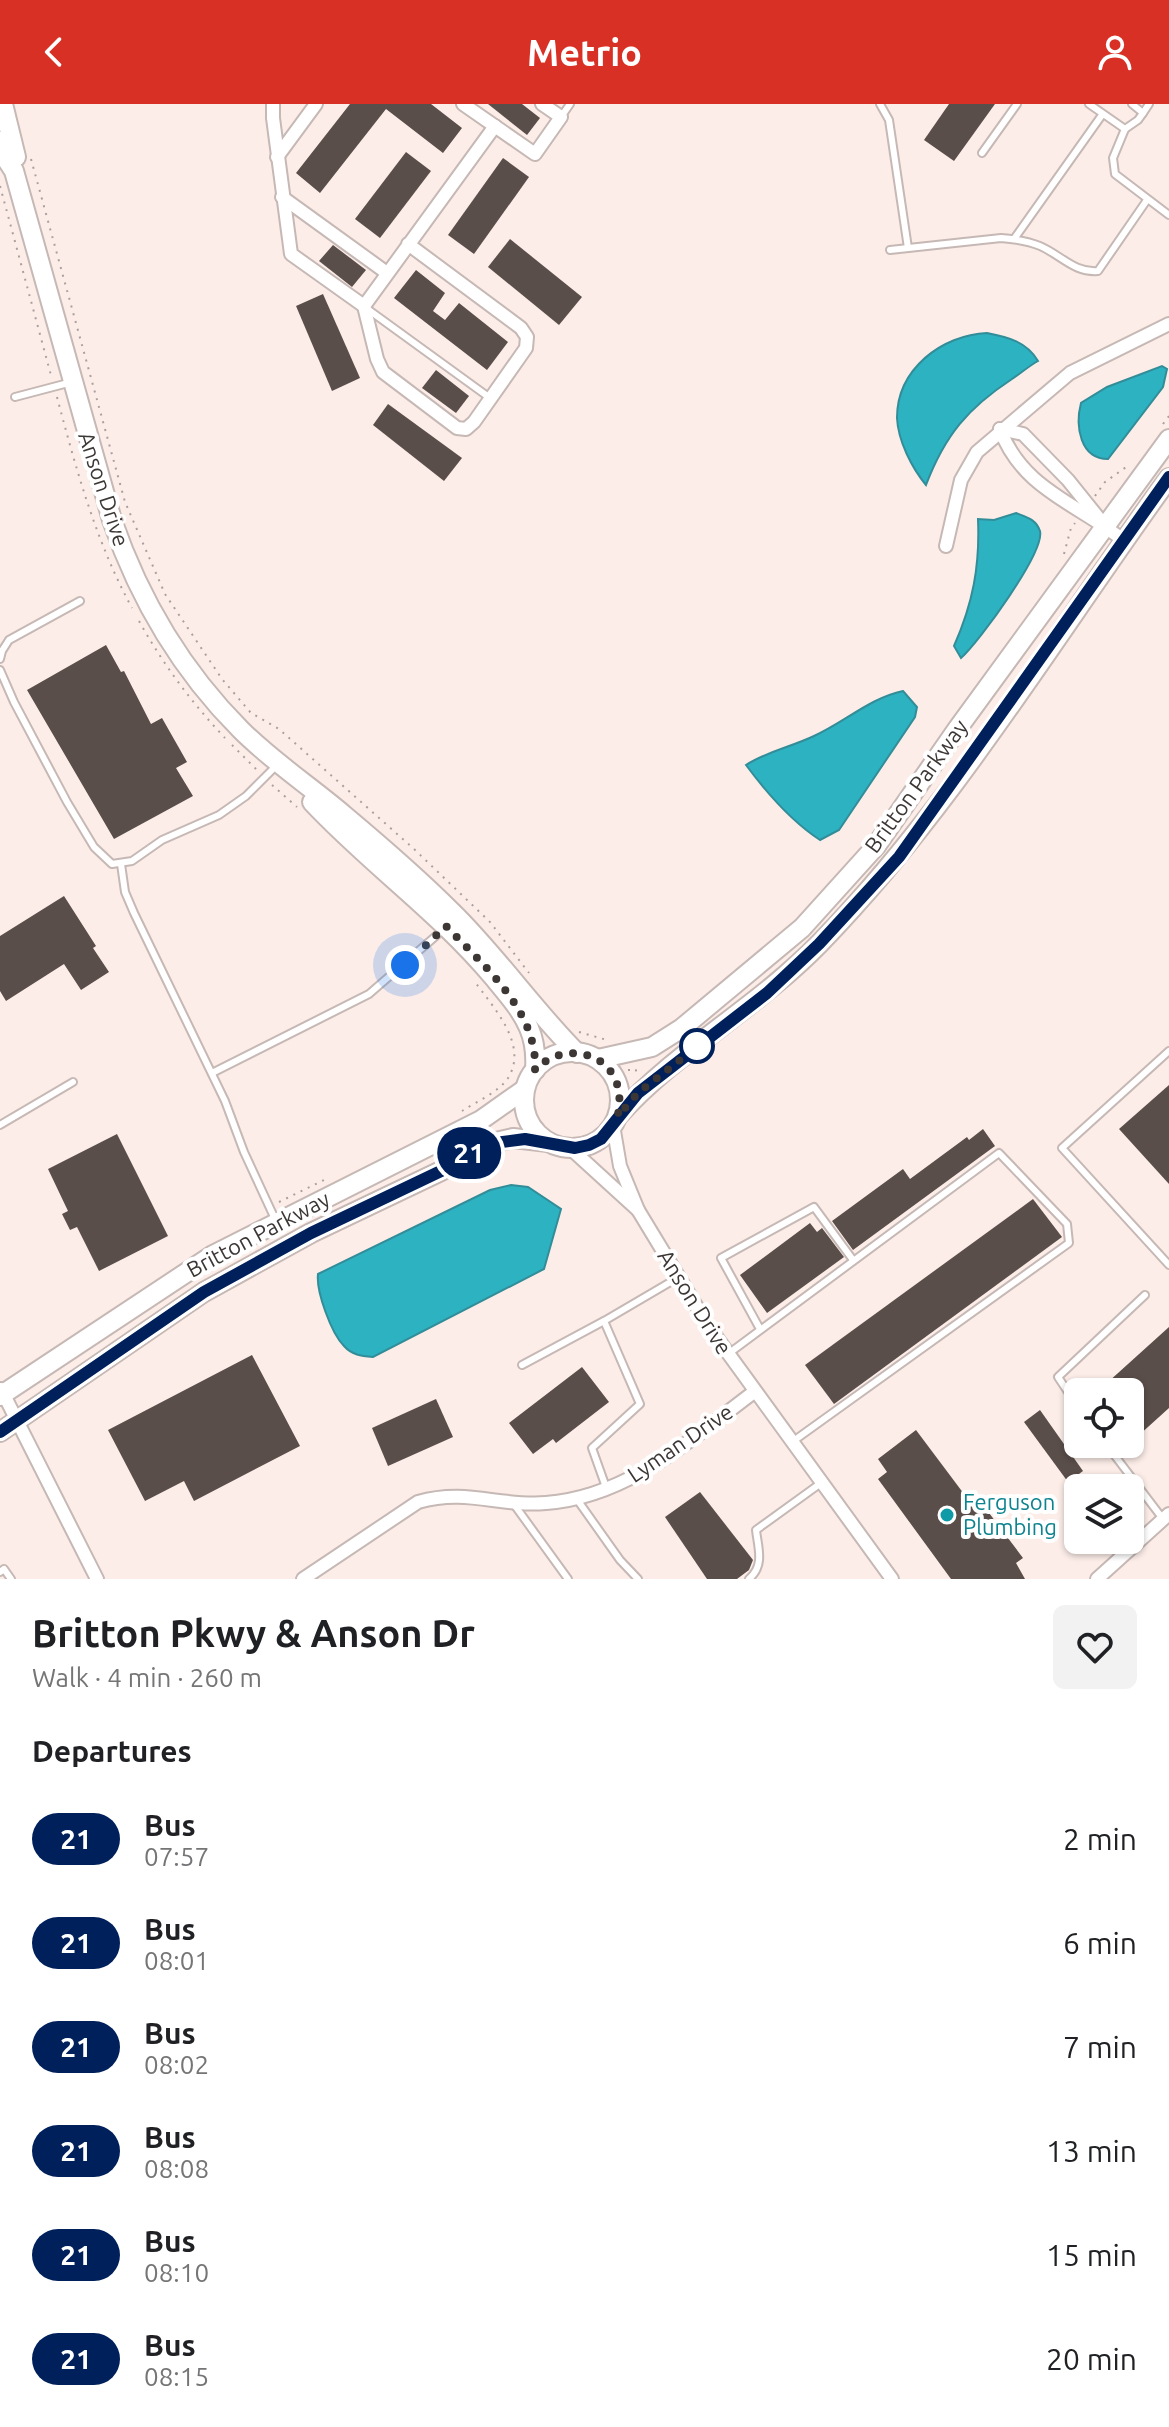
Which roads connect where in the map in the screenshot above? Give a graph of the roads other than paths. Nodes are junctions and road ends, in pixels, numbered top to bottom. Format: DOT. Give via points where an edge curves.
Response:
graph roads {
  1 [pos="3,104"];
  2 [pos="273,104"];
  3 [pos="316,104"];
  4 [pos="463,104"];
  5 [pos="542,104"];
  6 [pos="570,104"];
  7 [pos="880,104"];
  8 [pos="1017,104"];
  9 [pos="1089,104"];
  10 [pos="1132,104"];
  11 [pos="1149,104"];
  12 [pos="1143,113"];
  13 [pos="1102,115"];
  14 [pos="561,117"];
  15 [pos="495,126"];
  16 [pos="1125,129"];
  17 [pos="0,141"];
  18 [pos="982,153"];
  19 [pos="277,157"];
  20 [pos="14,171"];
  21 [pos="282,197"];
  22 [pos="1147,200"];
  23 [pos="1169,215"];
  24 [pos="1014,239"];
  25 [pos="408,244"];
  26 [pos="908,248"];
  27 [pos="890,250"];
  28 [pos="387,273"];
  29 [pos="364,306"];
  30 [pos="1169,324"];
  31 [pos="63,384"];
  32 [pos="15,397"];
  33 [pos="490,398"];
  34 [pos="1000,429"];
  35 [pos="1165,433"];
  36 [pos="1169,478"];
  37 [pos="1086,509"];
  38 [pos="1106,526"];
  39 [pos="1123,540"];
  40 [pos="946,546"];
  41 [pos="80,601"];
  42 [pos="0,659"];
  43 [pos="0,670"];
  44 [pos="271,771"];
  45 [pos="121,864"];
  46 [pos="446,926"];
  47 [pos="1169,1051"];
  48 [pos="577,1053"];
  49 [pos="598,1059"];
  50 [pos="535,1070"];
  51 [pos="212,1073"];
  52 [pos="73,1082"];
  53 [pos="525,1089"];
  54 [pos="616,1120"];
  55 [pos="0,1125"];
  56 [pos="548,1142"];
  57 [pos="570,1148"];
  58 [pos="638,1210"];
  59 [pos="273,1215"];
  60 [pos="853,1260"];
  61 [pos="1169,1265"];
  62 [pos="679,1277"];
  63 [pos="1145,1295"];
  64 [pos="604,1321"];
  65 [pos="760,1329"];
  66 [pos="728,1354"];
  67 [pos="522,1365"];
  68 [pos="1064,1386"];
  69 [pos="1,1392"];
  70 [pos="754,1392"];
  71 [pos="17,1421"];
  72 [pos="0,1432"];
  73 [pos="791,1442"];
  74 [pos="1118,1458"];
  75 [pos="821,1483"];
  76 [pos="607,1490"];
  77 [pos="576,1498"];
  78 [pos="513,1503"];
  79 [pos="1166,1516"];
  80 [pos="0,1572"];
  81 [pos="11,1579"];
  82 [pos="97,1579"];
  83 [pos="303,1579"];
  84 [pos="568,1579"];
  85 [pos="638,1579"];
  86 [pos="749,1579"];
  87 [pos="892,1579"];
  88 [pos="1097,1579"];
  1 -- 20 [label="main road, Anson Drive" via="16,156"];
  2 -- 19 [label="street"];
  3 -- 19 [label="street"];
  4 -- 15 [label="street"];
  5 -- 14 [label="street"];
  6 -- 14 [label="lane"];
  7 -- 26 [label="lane" via="889,120"];
  8 -- 18 [label="lane"];
  9 -- 13 [label="lane"];
  10 -- 12 [label="lane"];
  11 -- 12 [label="lane"];
  12 -- 16 [label="lane"];
  13 -- 16 [label="lane"];
  13 -- 24 [label="lane"];
  14 -- 15 [label="street" via="535,154"];
  15 -- 25 [label="street"];
  16 -- 22 [label="lane" via="1113,158 1115,174"];
  17 -- 20 [label="main road, Anson Drive"];
  19 -- 21 [label="street"];
  20 -- 31 [label="main road, Anson Drive"];
  21 -- 28 [label="street"];
  21 -- 29 [label="street" via="291,254"];
  22 -- 23 [label="lane"];
  22 -- 24 [label="lane" via="1098,271 1085,272 1039,245"];
  24 -- 26 [label="lane"];
  25 -- 28 [label="street"];
  25 -- 33 [label="street" via="527,337 526,348"];
  26 -- 27 [label="lane"];
  28 -- 29 [label="street"];
  29 -- 33 [label="lane"];
  29 -- 33 [label="street" via="383,372 457,428 474,422"];
  30 -- 34 [label="street" via="1070,373"];
  31 -- 32 [label="lane"];
  31 -- 44 [label="main road, Anson Drive" via="144,597 200,684"];
  34 -- 37 [label="street" via="1023,434 1068,480"];
  34 -- 37 [label="street" via="1008,449 1035,480 1060,500"];
  34 -- 40 [label="street" via="977,452 961,480"];
  35 -- 38 [label="main road, Britton Parkway"];
  36 -- 39 [label="main road, Britton Parkway"];
  37 -- 38 [label="street"];
  38 -- 39 [label="street"];
  38 -- 49 [label="main road, Britton Parkway" via="876,846 802,928 682,1028 652,1047"];
  39 -- 54 [label="main road, Britton Parkway" via="899,857 767,993 638,1093"];
  41 -- 42 [label="lane" via="9,640"];
  43 -- 45 [label="lane" via="94,847 112,864"];
  44 -- 45 [label="lane" via="234,806"];
  44 -- 46 [label="main road, Anson Drive"];
  44 -- 48 [label="main road, Anson Drive" via="343,814 452,912"];
  45 -- 51 [label="lane" via="134,913"];
  46 -- 50 [label="main road, Anson Drive" via="512,1000 529,1027"];
  46 -- 51 [label="lane" via="369,994"];
  47 -- 61 [label="lane" via="1062,1148"];
  48 -- 49 [label="main road"];
  48 -- 50 [label="main road" via="554,1056"];
  49 -- 54 [label="main road" via="617,1084"];
  50 -- 53 [label="main road"];
  51 -- 59 [label="lane"];
  52 -- 55 [label="lane"];
  53 -- 56 [label="main road" via="528,1119"];
  53 -- 59 [label="main road, Britton Parkway" via="481,1120"];
  54 -- 57 [label="main road" via="601,1139"];
  54 -- 58 [label="street, Anson Drive" via="620,1166"];
  56 -- 57 [label="main road"];
  56 -- 71 [label="main road, Britton Parkway" via="513,1138 487,1144 311,1233 204,1292"];
  57 -- 58 [label="street, Anson Drive"];
  58 -- 62 [label="street, Anson Drive"];
  59 -- 69 [label="main road, Britton Parkway"];
  60 -- 65 [label="lane"];
  60 -- 65 [label="lane" via="814,1207 721,1258"];
  60 -- 73 [label="lane" via="999,1153 1067,1224 1069,1243"];
  62 -- 64 [label="lane"];
  62 -- 66 [label="street, Anson Drive"];
  63 -- 68 [label="lane" via="1058,1377"];
  64 -- 67 [label="lane"];
  64 -- 76 [label="lane" via="640,1404 592,1448"];
  65 -- 66 [label="lane"];
  66 -- 70 [label="street, Anson Drive"];
  69 -- 71 [label="street"];
  70 -- 73 [label="street, Lyman Drive"];
  70 -- 76 [label="street, Lyman Drive" via="653,1466"];
  71 -- 72 [label="main road, Britton Parkway"];
  71 -- 82 [label="street"];
  73 -- 75 [label="street, Lyman Drive"];
  74 -- 79 [label="lane"];
  75 -- 86 [label="lane" via="756,1530 759,1564"];
  75 -- 87 [label="street, Lyman Drive"];
  76 -- 77 [label="street, Lyman Drive"];
  77 -- 78 [label="street, Lyman Drive"];
  77 -- 85 [label="lane"];
  78 -- 83 [label="street, Lyman Drive" via="463,1495 418,1502"];
  78 -- 84 [label="lane"];
  79 -- 88 [label="street"];
  80 -- 81 [label="lane" via="4,1569"];
}
